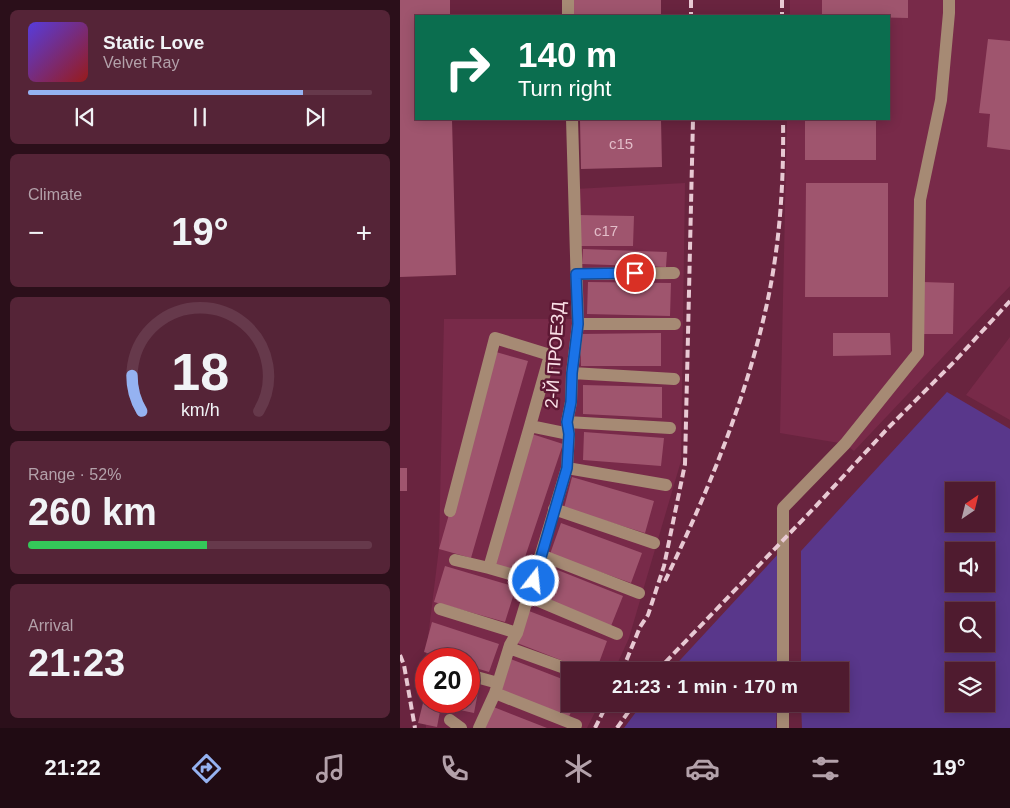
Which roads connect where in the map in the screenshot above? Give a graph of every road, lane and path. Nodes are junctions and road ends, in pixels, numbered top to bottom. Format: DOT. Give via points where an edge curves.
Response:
graph roads {
  1 [pos="568,0"];
  2 [pos="949,0"];
  3 [pos="568,15"];
  4 [pos="572,120"];
  5 [pos="674,273"];
  6 [pos="576,274"];
  7 [pos="578,324"];
  8 [pos="675,324"];
  9 [pos="572,373"];
  10 [pos="674,379"];
  11 [pos="530,426"];
  12 [pos="568,428"];
  13 [pos="670,428"];
  14 [pos="567,468"];
  15 [pos="666,485"];
  16 [pos="554,509"];
  17 [pos="450,511"];
  18 [pos="654,543"];
  19 [pos="541,556"];
  20 [pos="454,560"];
  21 [pos="488,568"];
  22 [pos="534,581"];
  23 [pos="639,593"];
  24 [pos="527,596"];
  25 [pos="440,609"];
  26 [pos="517,633"];
  27 [pos="617,634"];
  28 [pos="509,648"];
  29 [pos="783,662"];
  30 [pos="561,667"];
  31 [pos="480,680"];
  32 [pos="497,688"];
  33 [pos="783,712"];
  34 [pos="450,720"];
  35 [pos="576,724"];
  36 [pos="461,728"];
  37 [pos="479,728"];
  38 [pos="783,728"];
  1 -- 3 [label="street"];
  2 -- 29 [label="street" via="941,100 920,200 918,353 845,444 783,508"];
  4 -- 6 [label="street, 2-Й ПРОЕЗД"];
  5 -- 6 [label="street"];
  6 -- 7 [label="street, 2-Й ПРОЕЗД"];
  7 -- 8 [label="street"];
  7 -- 9 [label="street, 2-Й ПРОЕЗД"];
  9 -- 10 [label="street"];
  9 -- 12 [label="street, 2-Й ПРОЕЗД"];
  11 -- 12 [label="street"];
  11 -- 17 [label="street" via="550,355 495,338"];
  11 -- 21 [label="street"];
  12 -- 13 [label="street"];
  12 -- 14 [label="street, 2-Й ПРОЕЗД"];
  14 -- 15 [label="street"];
  14 -- 16 [label="street, 2-Й ПРОЕЗД"];
  16 -- 18 [label="street"];
  16 -- 19 [label="street, 2-Й ПРОЕЗД"];
  19 -- 22 [label="street, 2-Й ПРОЕЗД"];
  19 -- 23 [label="street"];
  20 -- 21 [label="street"];
  21 -- 22 [label="street"];
  22 -- 24 [label="street, 2-Й ПРОЕЗД"];
  24 -- 26 [label="street, 2-Й ПРОЕЗД"];
  24 -- 27 [label="street"];
  25 -- 26 [label="street"];
  26 -- 28 [label="street, 2-Й ПРОЕЗД"];
  28 -- 30 [label="street"];
  28 -- 32 [label="street, 2-Й ПРОЕЗД"];
  31 -- 32 [label="street"];
  32 -- 35 [label="street"];
  32 -- 37 [label="street, 2-Й ПРОЕЗД"];
  33 -- 38 [label="street"];
  34 -- 36 [label="street"];
}
